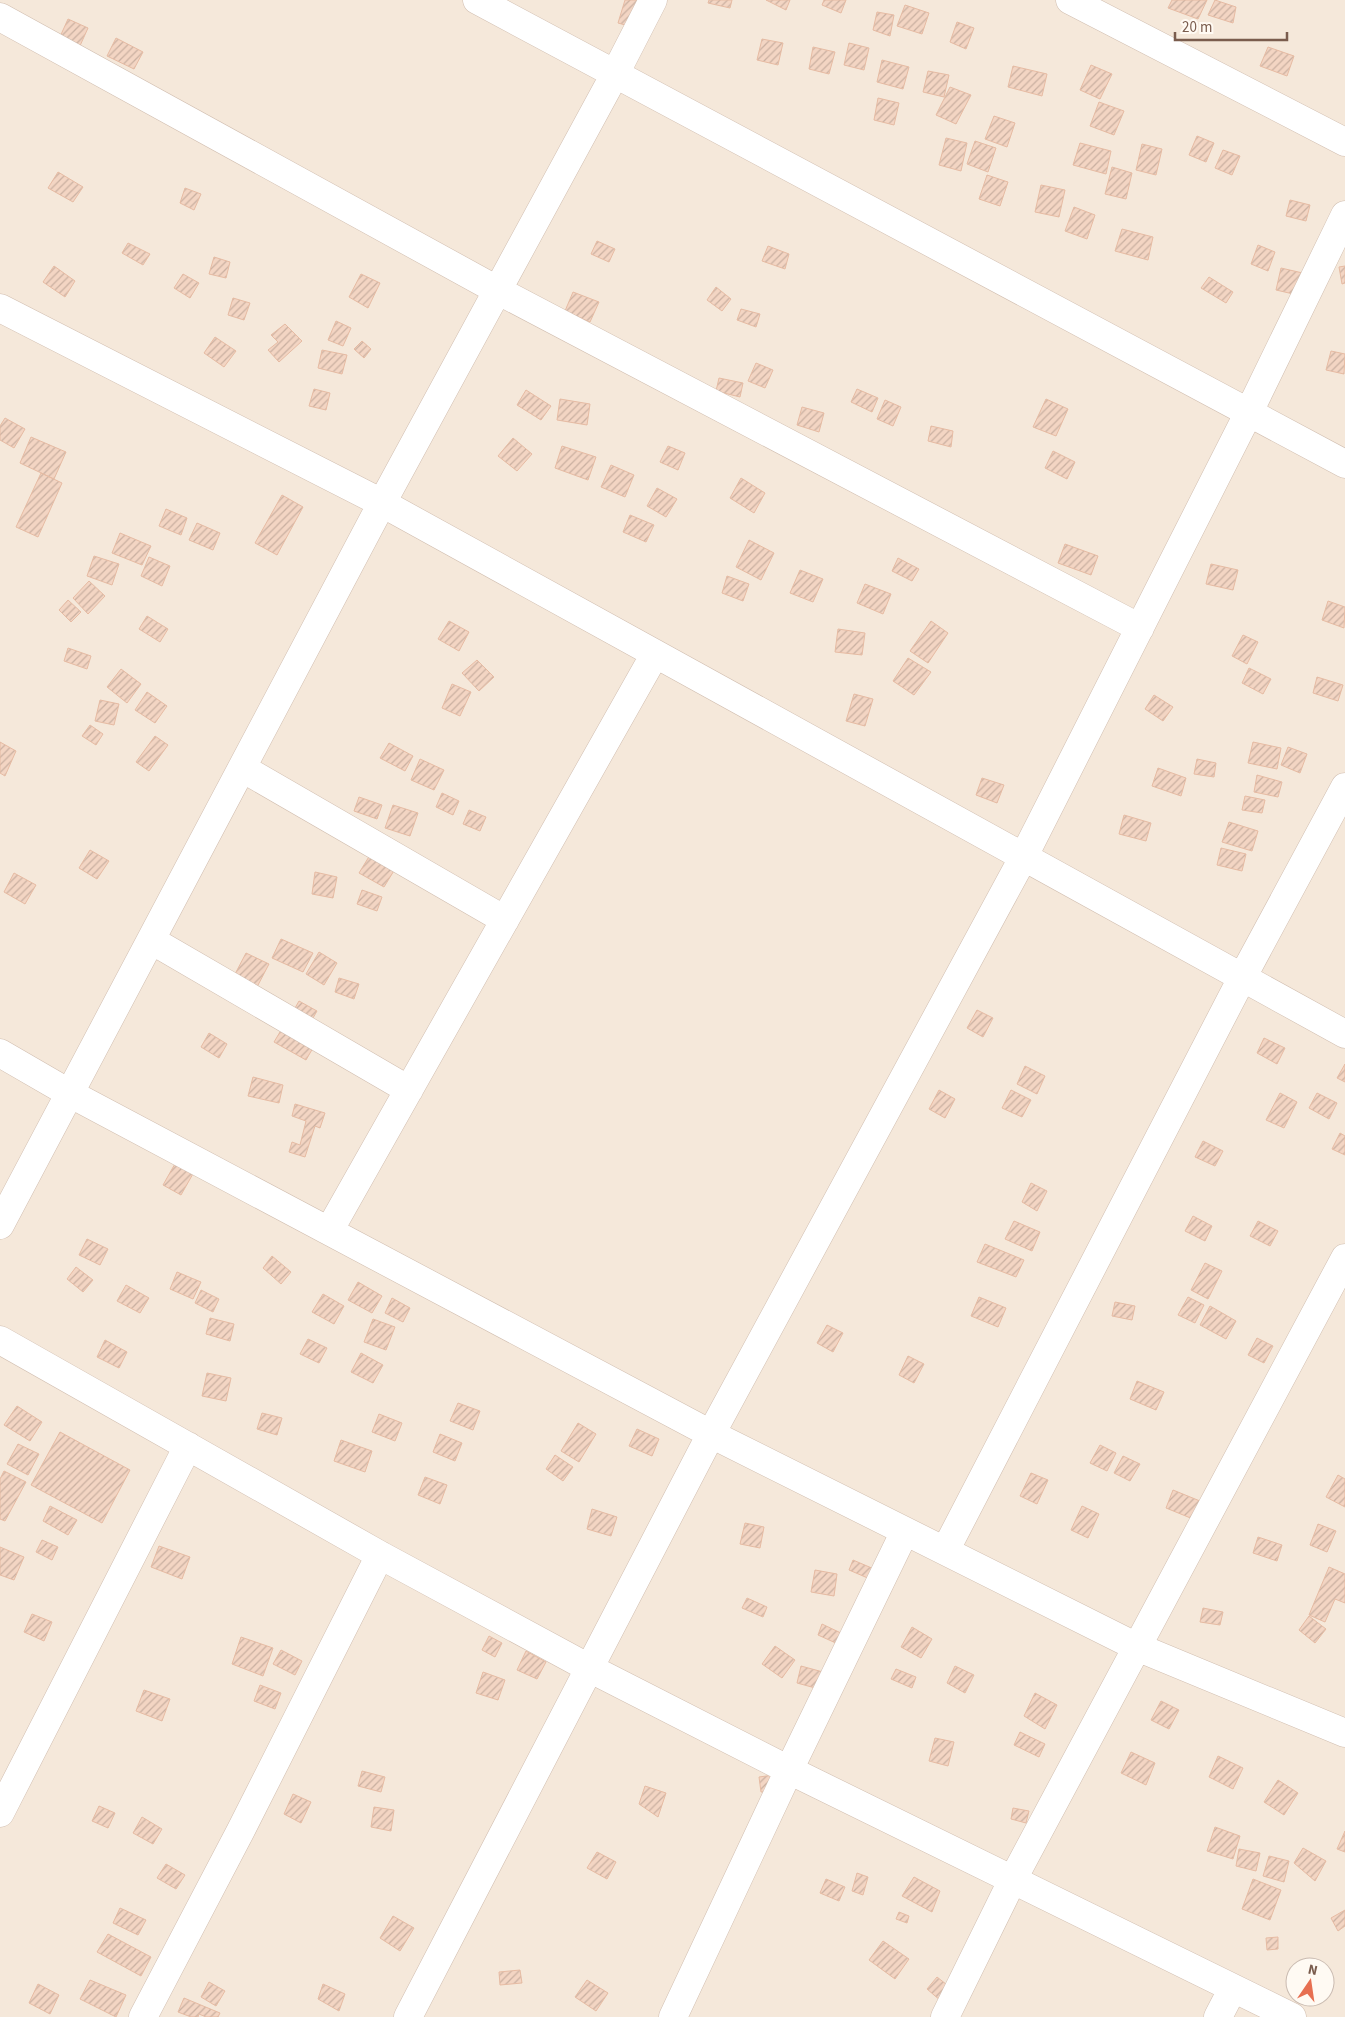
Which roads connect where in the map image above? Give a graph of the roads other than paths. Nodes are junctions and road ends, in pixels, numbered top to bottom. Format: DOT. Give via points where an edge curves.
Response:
graph roads {
  1 [pos="478,0"];
  2 [pos="653,0"];
  3 [pos="1070,0"];
  4 [pos="0,17"];
  5 [pos="615,74"];
  6 [pos="1345,142"];
  7 [pos="1345,215"];
  8 [pos="498,290"];
  9 [pos="0,308"];
  10 [pos="1249,412"];
  11 [pos="1345,464"];
  12 [pos="382,503"];
  13 [pos="1140,628"];
  14 [pos="655,654"];
  15 [pos="242,768"];
  16 [pos="1345,787"];
  17 [pos="1023,858"];
  18 [pos="505,920"];
  19 [pos="151,940"];
  20 [pos="1242,978"];
  21 [pos="1345,1034"];
  22 [pos="0,1053"];
  23 [pos="409,1090"];
  24 [pos="70,1093"];
  25 [pos="0,1225"];
  26 [pos="329,1231"];
  27 [pos="1345,1258"];
  28 [pos="0,1340"];
  29 [pos="711,1434"];
  30 [pos="188,1446"];
  31 [pos="905,1531"];
  32 [pos="945,1551"];
  33 [pos="380,1555"];
  34 [pos="1137,1647"];
  35 [pos="589,1668"];
  36 [pos="1345,1733"];
  37 [pos="789,1770"];
  38 [pos="0,1813"];
  39 [pos="1013,1879"];
  40 [pos="1232,1988"];
  41 [pos="143,2017"];
  42 [pos="408,2017"];
  43 [pos="673,2017"];
  44 [pos="944,2017"];
  45 [pos="1218,2017"];
  46 [pos="1292,2017"];
  1 -- 5 [label="street"];
  2 -- 5 [label="street"];
  3 -- 6 [label="street"];
  4 -- 8 [label="street"];
  5 -- 8 [label="street"];
  5 -- 10 [label="street"];
  7 -- 10 [label="street"];
  8 -- 12 [label="street"];
  8 -- 13 [label="street"];
  9 -- 12 [label="street"];
  10 -- 11 [label="street"];
  10 -- 13 [label="street"];
  12 -- 14 [label="street"];
  12 -- 15 [label="street"];
  13 -- 17 [label="street"];
  14 -- 17 [label="street"];
  14 -- 18 [label="street"];
  15 -- 18 [label="street"];
  15 -- 19 [label="street"];
  16 -- 20 [label="street"];
  17 -- 20 [label="street"];
  17 -- 29 [label="street"];
  18 -- 23 [label="street"];
  19 -- 23 [label="street"];
  19 -- 24 [label="street"];
  20 -- 21 [label="street"];
  20 -- 32 [label="street"];
  22 -- 24 [label="street"];
  23 -- 26 [label="street"];
  24 -- 25 [label="street"];
  24 -- 26 [label="street"];
  26 -- 29 [label="street"];
  27 -- 34 [label="street"];
  28 -- 30 [label="street"];
  29 -- 31 [label="street"];
  29 -- 35 [label="street"];
  30 -- 33 [label="street"];
  30 -- 38 [label="street"];
  31 -- 32 [label="street"];
  31 -- 37 [label="street"];
  32 -- 34 [label="street"];
  33 -- 35 [label="street"];
  33 -- 41 [label="street"];
  34 -- 36 [label="street"];
  34 -- 39 [label="street"];
  35 -- 37 [label="street"];
  35 -- 42 [label="street"];
  37 -- 39 [label="street"];
  37 -- 43 [label="street"];
  39 -- 40 [label="street"];
  39 -- 44 [label="street"];
  40 -- 45 [label="street"];
  40 -- 46 [label="street"];
}
